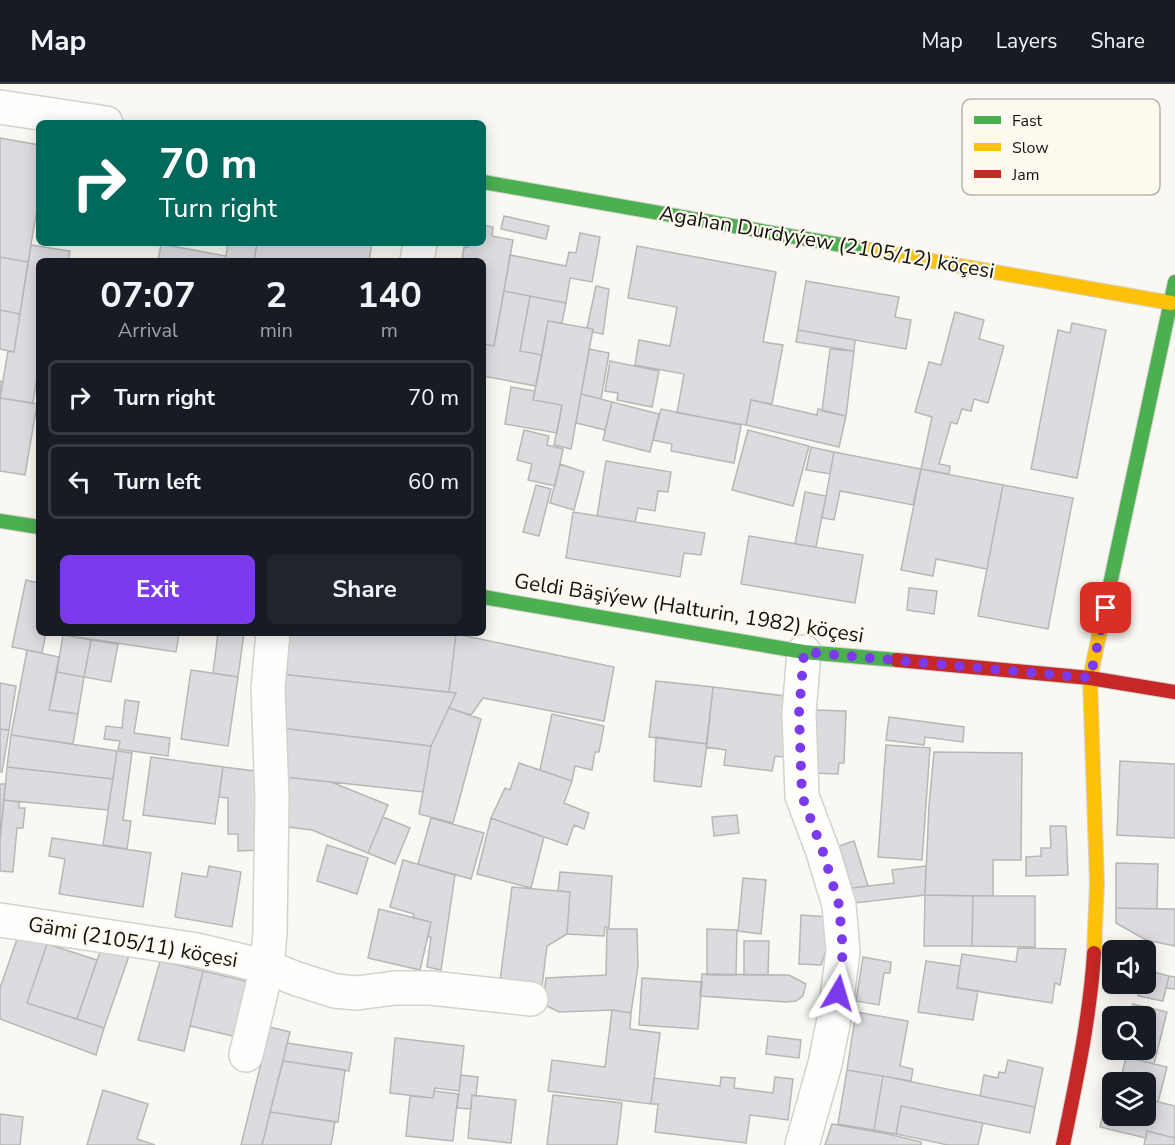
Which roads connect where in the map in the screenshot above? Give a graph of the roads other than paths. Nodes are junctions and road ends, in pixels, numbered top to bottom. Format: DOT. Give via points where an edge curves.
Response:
graph roads {
  1 [pos="0,107"];
  2 [pos="85,120"];
  3 [pos="486,183"];
  4 [pos="1175,282"];
  5 [pos="1171,303"];
  6 [pos="0,521"];
  7 [pos="36,527"];
  8 [pos="486,598"];
  9 [pos="273,636"];
  10 [pos="804,652"];
  11 [pos="1090,678"];
  12 [pos="1175,692"];
  13 [pos="0,920"];
  14 [pos="267,967"];
  15 [pos="531,999"];
  16 [pos="246,1055"];
  17 [pos="802,1145"];
  18 [pos="1063,1145"];
  1 -- 2 [label="street"];
  3 -- 5 [label="street, Agahan Durdyýew (2105/12) köçesi"];
  4 -- 5 [label="street"];
  5 -- 11 [label="street"];
  6 -- 7 [label="street"];
  8 -- 10 [label="street, Geldi Bäşiýew (Halturin, 1982) köçesi"];
  9 -- 14 [label="street" via="268,688 272,894"];
  10 -- 11 [label="street, Geldi Bäşiýew (Halturin, 1982) köçesi"];
  10 -- 17 [label="street" via="799,713 802,796 839,905 843,951 825,1064"];
  11 -- 12 [label="street, Geldi Bäşiýew (Halturin, 1982) köçesi"];
  11 -- 18 [label="street" via="1097,883 1092,986"];
  13 -- 14 [label="street, Gämi (2105/11) köçesi" via="197,950"];
  14 -- 15 [label="street, Gämi (2105/11) köçesi" via="335,991 431,988"];
  14 -- 16 [label="street"];
}
